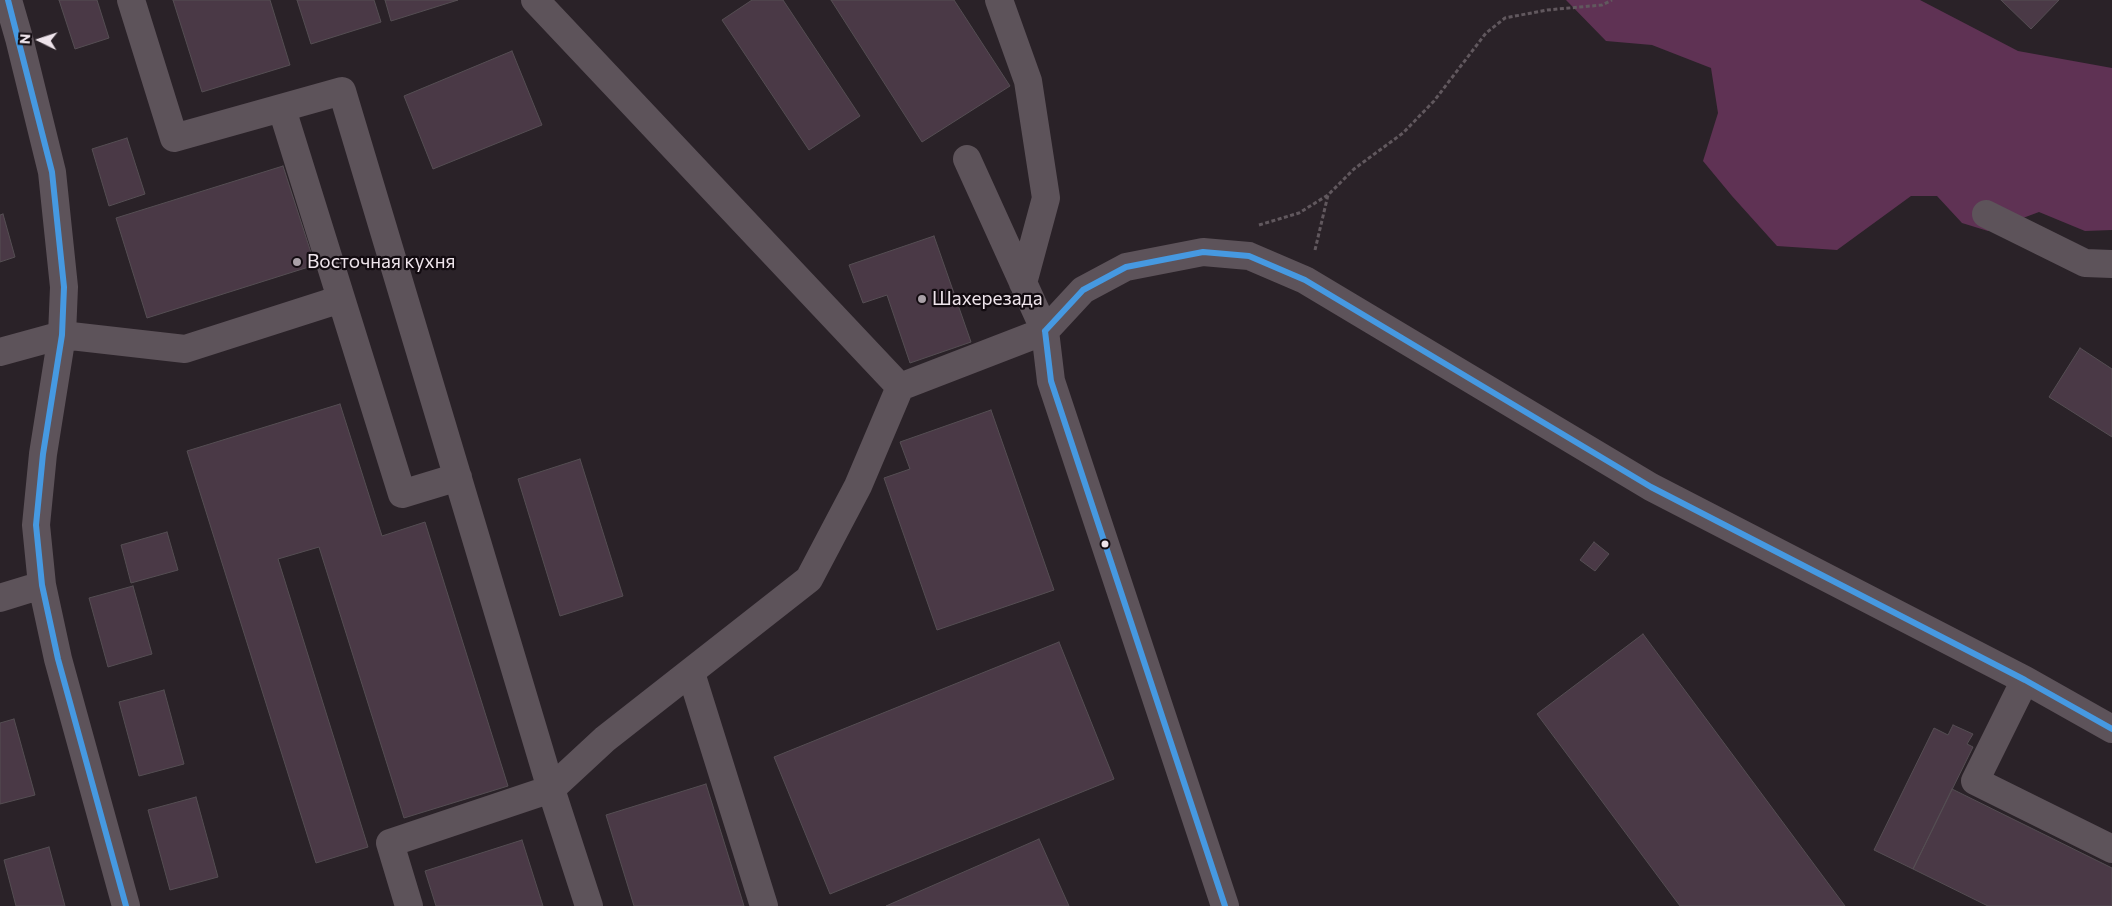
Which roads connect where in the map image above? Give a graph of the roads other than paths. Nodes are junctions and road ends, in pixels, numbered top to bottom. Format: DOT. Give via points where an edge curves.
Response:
graph roads {
  1 [pos="8,0"];
  2 [pos="131,0"];
  3 [pos="535,0"];
  4 [pos="999,0"];
  5 [pos="282,108"];
  6 [pos="967,159"];
  7 [pos="1986,214"];
  8 [pos="2112,264"];
  9 [pos="1023,283"];
  10 [pos="341,300"];
  11 [pos="1045,331"];
  12 [pos="62,335"];
  13 [pos="0,352"];
  14 [pos="900,386"];
  15 [pos="458,477"];
  16 [pos="42,585"];
  17 [pos="0,598"];
  18 [pos="691,674"];
  19 [pos="2024,680"];
  20 [pos="2112,729"];
  21 [pos="552,789"];
  22 [pos="2112,849"];
  23 [pos="126,906"];
  24 [pos="409,906"];
  25 [pos="589,906"];
  26 [pos="764,906"];
  27 [pos="1225,906"];
  1 -- 12 [label="street" via="52,172 64,287"];
  2 -- 5 [label="street" via="174,138"];
  3 -- 14 [label="street"];
  4 -- 9 [label="street" via="1028,81 1046,198"];
  5 -- 10 [label="street"];
  5 -- 15 [label="street" via="342,91"];
  6 -- 9 [label="street"];
  7 -- 8 [label="street" via="2085,262"];
  9 -- 11 [label="street"];
  10 -- 12 [label="street" via="185,349"];
  10 -- 15 [label="street" via="402,494"];
  11 -- 14 [label="street"];
  11 -- 19 [label="street" via="1083,290 1126,266 1203,252 1249,256 1313,285 1651,487"];
  11 -- 27 [label="street" via="1051,381"];
  12 -- 13 [label="street"];
  12 -- 16 [label="street" via="36,525"];
  14 -- 18 [label="street" via="858,486 809,580"];
  15 -- 21 [label="street"];
  16 -- 17 [label="street"];
  16 -- 23 [label="street" via="58,660"];
  18 -- 21 [label="street" via="605,739"];
  18 -- 26 [label="street"];
  19 -- 20 [label="street"];
  19 -- 22 [label="street" via="1975,781"];
  21 -- 24 [label="street" via="390,844"];
  21 -- 25 [label="street"];
}
